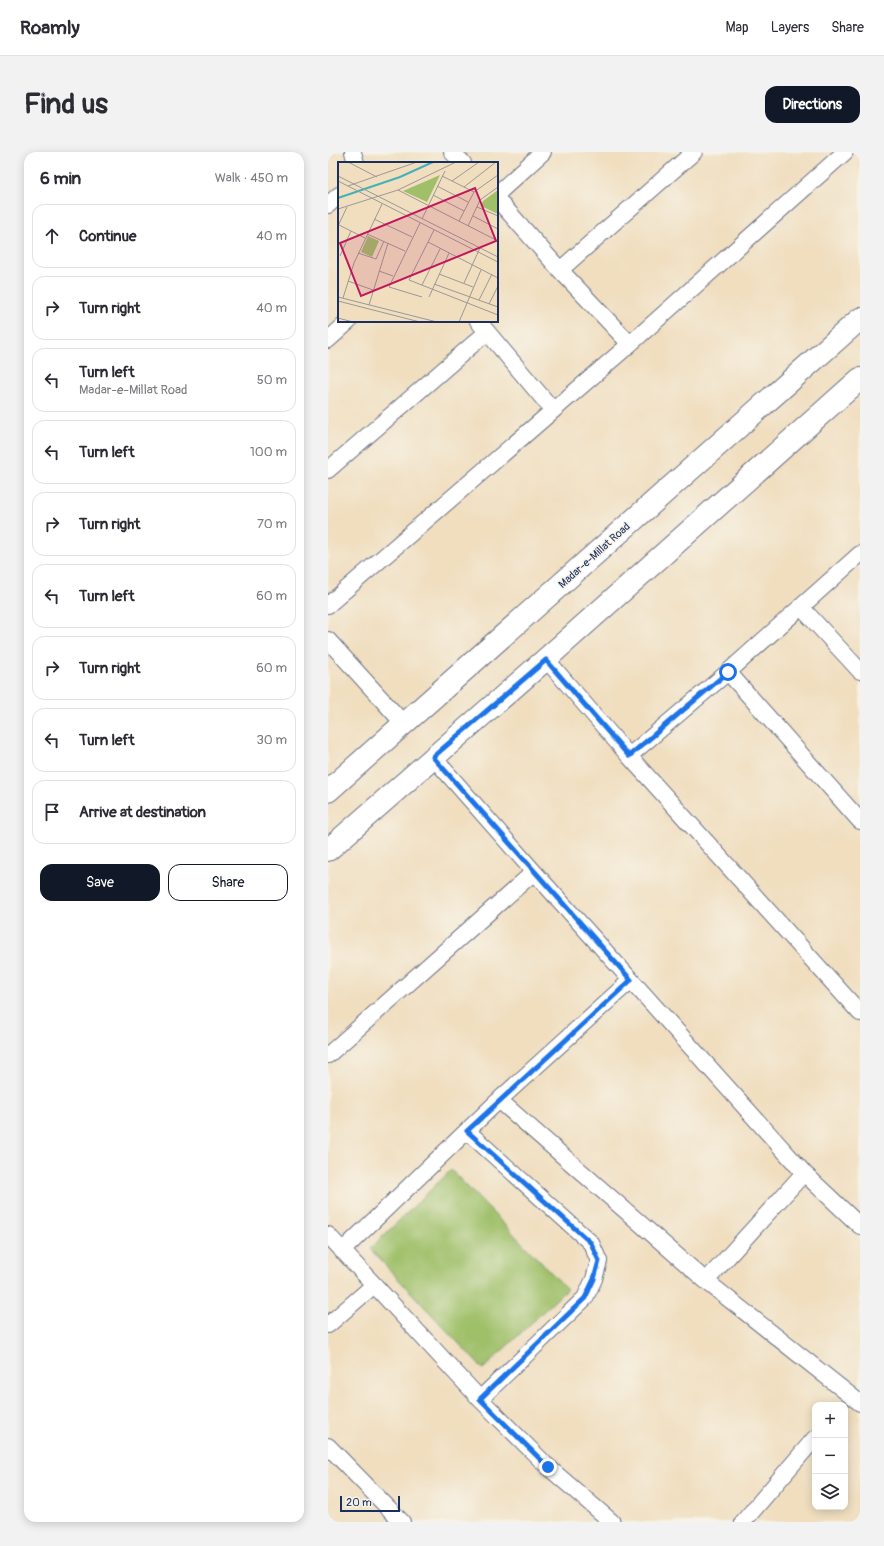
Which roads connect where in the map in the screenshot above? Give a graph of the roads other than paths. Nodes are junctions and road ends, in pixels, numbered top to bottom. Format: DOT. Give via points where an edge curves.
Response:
graph roads {
  1 [pos="353,152"];
  2 [pos="452,152"];
  3 [pos="543,152"];
  4 [pos="694,152"];
  5 [pos="845,152"];
  6 [pos="356,162"];
  7 [pos="462,162"];
  8 [pos="498,193"];
  9 [pos="338,196"];
  10 [pos="498,200"];
  11 [pos="328,204"];
  12 [pos="560,270"];
  13 [pos="860,319"];
  14 [pos="348,322"];
  15 [pos="482,327"];
  16 [pos="328,340"];
  17 [pos="630,344"];
  18 [pos="860,379"];
  19 [pos="552,409"];
  20 [pos="328,470"];
  21 [pos="860,554"];
  22 [pos="328,605"];
  23 [pos="801,607"];
  24 [pos="328,640"];
  25 [pos="546,660"];
  26 [pos="860,671"];
  27 [pos="728,672"];
  28 [pos="404,724"];
  29 [pos="629,756"];
  30 [pos="433,757"];
  31 [pos="328,791"];
  32 [pos="860,821"];
  33 [pos="328,850"];
  34 [pos="534,872"];
  35 [pos="631,980"];
  36 [pos="860,1013"];
  37 [pos="328,1055"];
  38 [pos="500,1100"];
  39 [pos="467,1131"];
  40 [pos="804,1173"];
  41 [pos="860,1226"];
  42 [pos="328,1235"];
  43 [pos="342,1251"];
  44 [pos="706,1281"];
  45 [pos="374,1285"];
  46 [pos="328,1325"];
  47 [pos="480,1399"];
  48 [pos="851,1401"];
  49 [pos="812,1442"];
  50 [pos="328,1446"];
  51 [pos="402,1522"];
  52 [pos="612,1522"];
  53 [pos="743,1522"];
  1 -- 6 [label="street"];
  2 -- 7 [label="street"];
  3 -- 8 [label="street"];
  4 -- 12 [label="street"];
  5 -- 17 [label="street"];
  9 -- 11 [label="street"];
  10 -- 12 [label="street"];
  12 -- 17 [label="street"];
  13 -- 28 [label="main road, Madar-e-Millat Road"];
  14 -- 16 [label="street"];
  15 -- 19 [label="street"];
  15 -- 20 [label="street"];
  17 -- 19 [label="street"];
  18 -- 25 [label="main road"];
  19 -- 22 [label="street"];
  21 -- 23 [label="street"];
  23 -- 26 [label="street"];
  23 -- 27 [label="street"];
  24 -- 28 [label="street"];
  25 -- 29 [label="street"];
  25 -- 30 [label="main road"];
  27 -- 29 [label="street"];
  27 -- 32 [label="street"];
  28 -- 31 [label="main road, Madar-e-Millat Road"];
  29 -- 36 [label="street"];
  30 -- 33 [label="main road"];
  30 -- 34 [label="street"];
  34 -- 35 [label="street"];
  34 -- 37 [label="street"];
  35 -- 38 [label="street"];
  35 -- 40 [label="street"];
  38 -- 39 [label="street"];
  38 -- 44 [label="street"];
  39 -- 43 [label="street"];
  39 -- 47 [label="street" via="591,1243 599,1261 585,1298"];
  40 -- 41 [label="street"];
  40 -- 44 [label="street"];
  42 -- 43 [label="street"];
  43 -- 45 [label="street"];
  44 -- 48 [label="street"];
  45 -- 46 [label="street"];
  45 -- 47 [label="street"];
  47 -- 52 [label="street" via="548,1467"];
  49 -- 53 [label="street"];
  50 -- 51 [label="street"];
}
